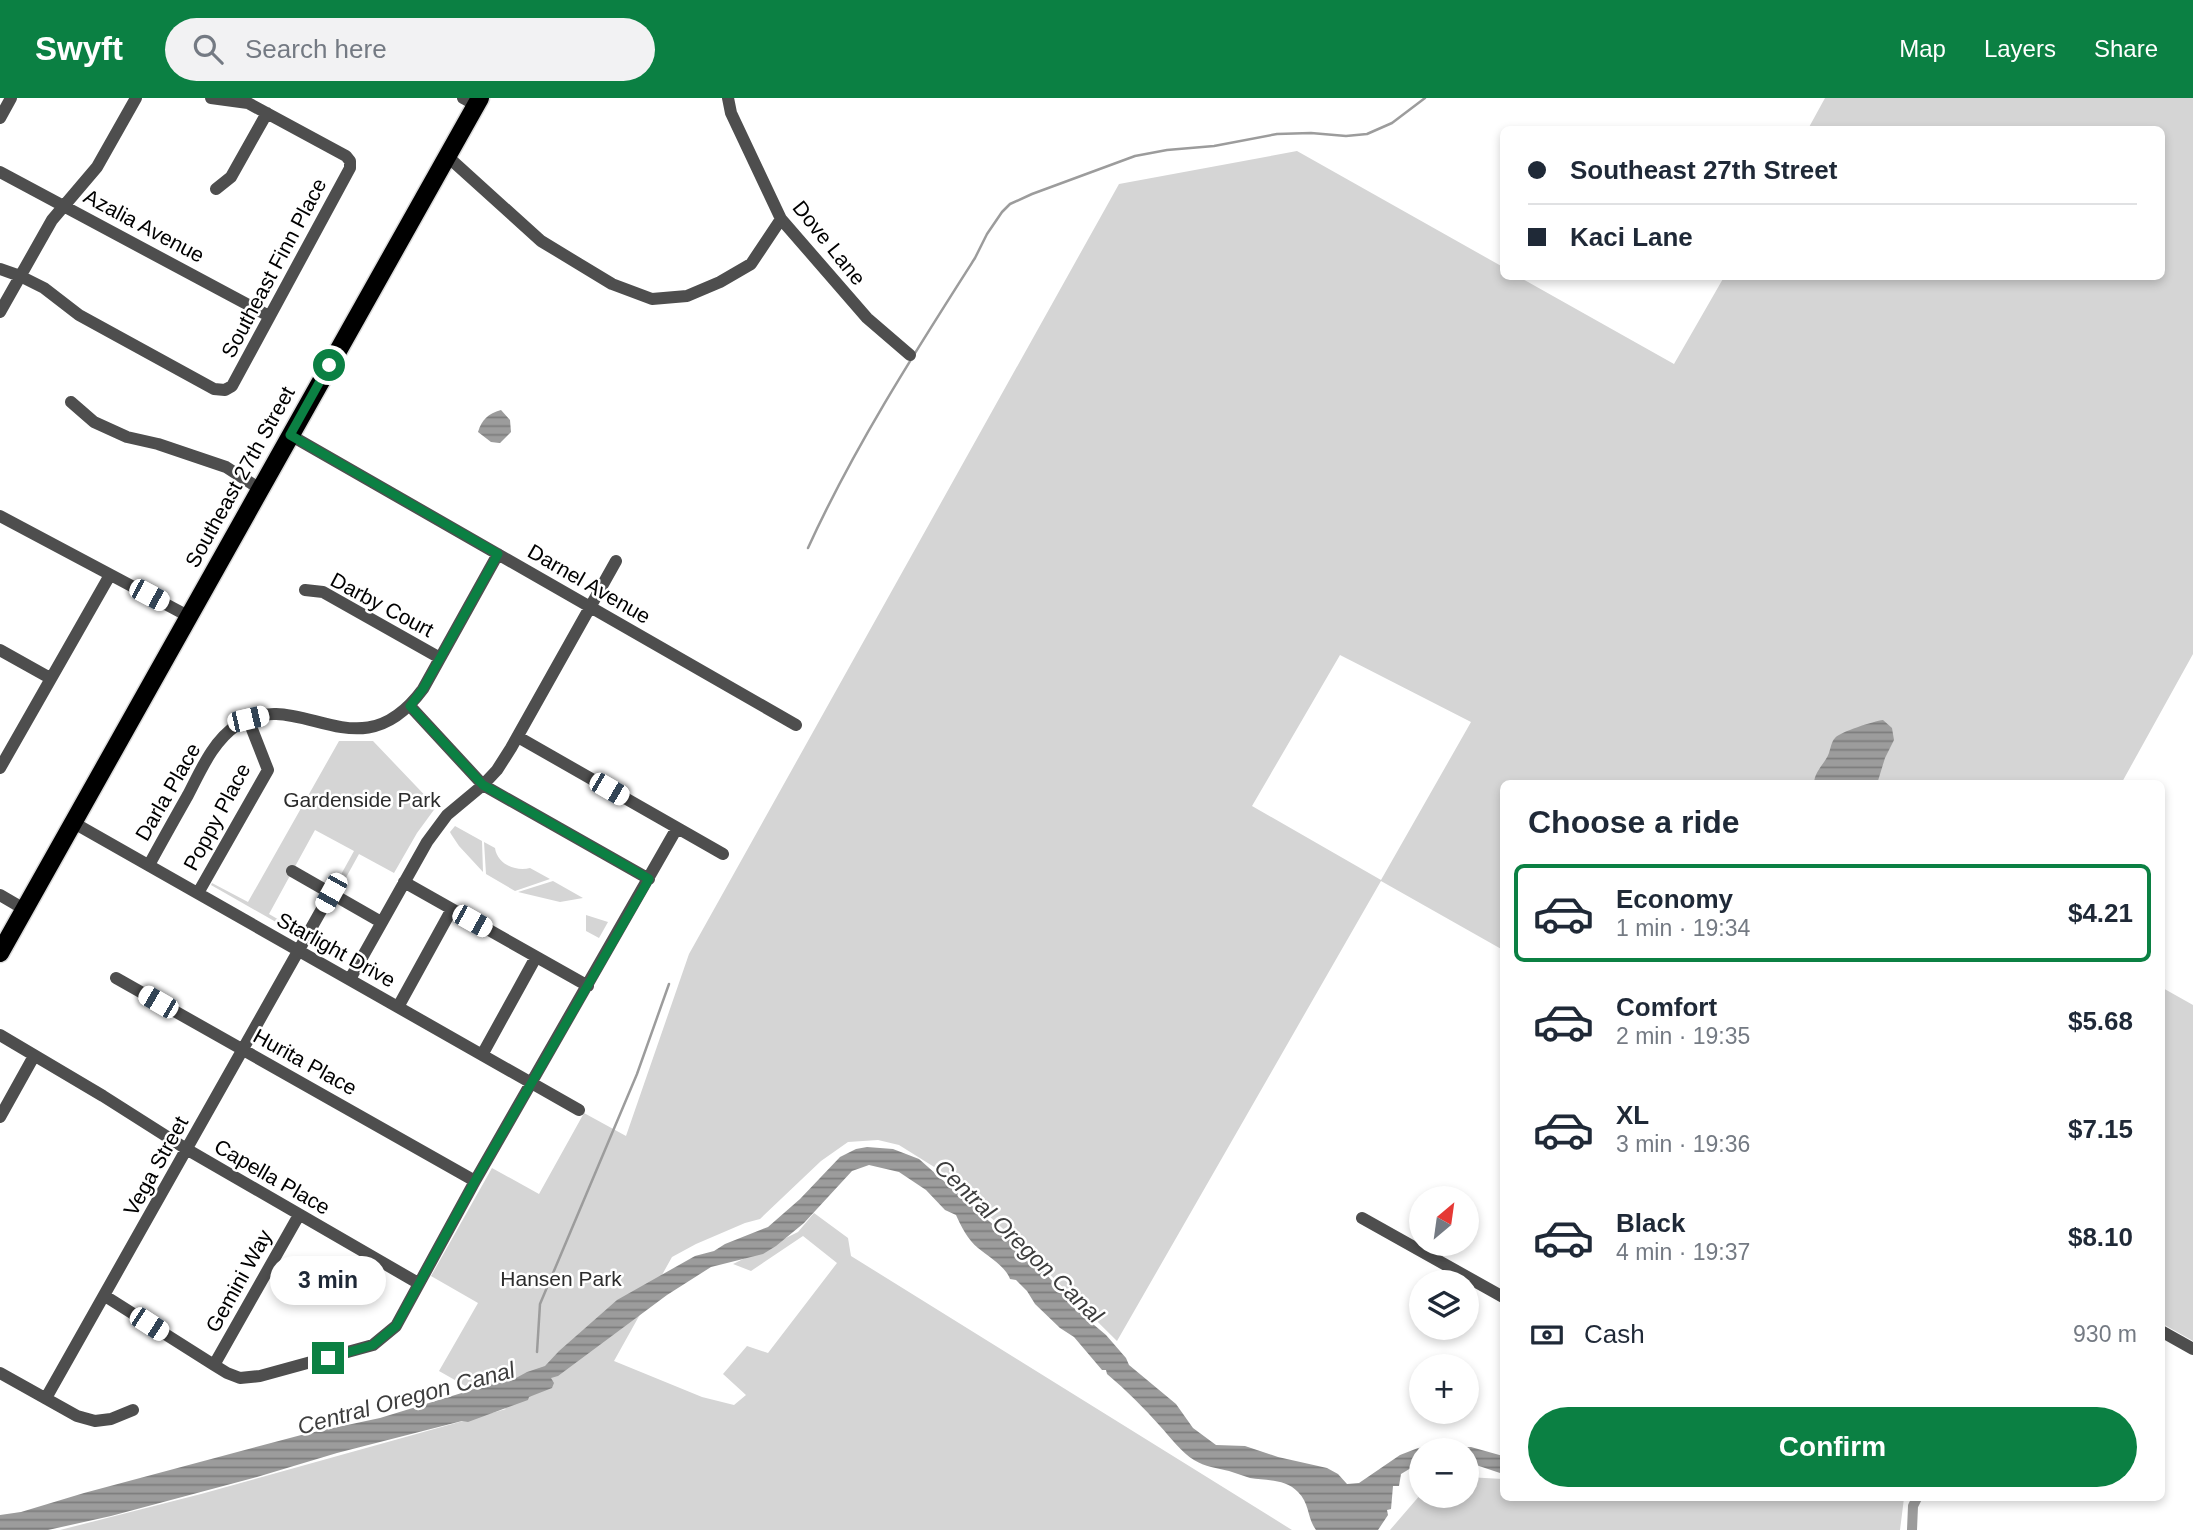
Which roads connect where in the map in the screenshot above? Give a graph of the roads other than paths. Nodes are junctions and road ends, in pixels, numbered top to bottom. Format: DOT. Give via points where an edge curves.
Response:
graph roads {
  1 [pos="11,98"];
  2 [pos="136,98"];
  3 [pos="211,98"];
  4 [pos="728,98"];
  5 [pos="473,100"];
  6 [pos="267,114"];
  7 [pos="0,118"];
  8 [pos="447,156"];
  9 [pos="0,172"];
  10 [pos="216,189"];
  11 [pos="64,204"];
  12 [pos="781,219"];
  13 [pos="0,269"];
  14 [pos="20,276"];
  15 [pos="0,312"];
  16 [pos="270,316"];
  17 [pos="910,355"];
  18 [pos="71,402"];
  19 [pos="290,435"];
  20 [pos="260,489"];
  21 [pos="0,516"];
  22 [pos="498,554"];
  23 [pos="616,561"];
  24 [pos="110,575"];
  25 [pos="305,590"];
  26 [pos="591,607"];
  27 [pos="188,616"];
  28 [pos="0,650"];
  29 [pos="440,658"];
  30 [pos="50,678"];
  31 [pos="410,706"];
  32 [pos="248,719"];
  33 [pos="796,725"];
  34 [pos="518,737"];
  35 [pos="0,768"];
  36 [pos="483,785"];
  37 [pos="74,822"];
  38 [pos="677,828"];
  39 [pos="723,854"];
  40 [pos="149,865"];
  41 [pos="292,871"];
  42 [pos="649,879"];
  43 [pos="404,882"];
  44 [pos="198,893"];
  45 [pos="331,893"];
  46 [pos="0,895"];
  47 [pos="24,909"];
  48 [pos="452,909"];
  49 [pos="381,922"];
  50 [pos="299,952"];
  51 [pos="0,953"];
  52 [pos="536,957"];
  53 [pos="116,978"];
  54 [pos="350,979"];
  55 [pos="588,986"];
  56 [pos="398,1007"];
  57 [pos="0,1035"];
  58 [pos="243,1049"];
  59 [pos="482,1055"];
  60 [pos="34,1056"];
  61 [pos="531,1084"];
  62 [pos="579,1110"];
  63 [pos="0,1117"];
  64 [pos="188,1150"];
  65 [pos="475,1181"];
  66 [pos="299,1215"];
  67 [pos="1362,1218"];
  68 [pos="418,1283"];
  69 [pos="1500,1295"];
  70 [pos="105,1296"];
  71 [pos="2165,1333"];
  72 [pos="2193,1349"];
  73 [pos="214,1365"];
  74 [pos="0,1373"];
  75 [pos="46,1398"];
  76 [pos="133,1410"];
  1 -- 7 [label="street"];
  2 -- 11 [label="street" via="97,167"];
  3 -- 6 [label="street" via="248,103"];
  4 -- 12 [label="street, Dove Lane"];
  5 -- 8 [label="main road, Southeast 27th Street"];
  6 -- 10 [label="street" via="231,177"];
  6 -- 16 [label="street, Southeast Finn Place" via="350,161"];
  8 -- 12 [label="street" via="541,241 612,284 652,299 687,296 751,264"];
  8 -- 19 [label="main road, Southeast 27th Street"];
  9 -- 11 [label="street, Azalia Avenue"];
  11 -- 14 [label="street"];
  11 -- 16 [label="street, Azalia Avenue"];
  12 -- 17 [label="street, Dove Lane" via="867,318"];
  13 -- 14 [label="street"];
  14 -- 15 [label="street"];
  14 -- 16 [label="street, Southeast Finn Place" via="79,315 214,389 232,386"];
  18 -- 20 [label="street" via="94,422 127,437 226,467"];
  19 -- 20 [label="main road, Southeast 27th Street"];
  19 -- 22 [label="street, Darnel Avenue"];
  20 -- 27 [label="main road, Southeast 27th Street"];
  21 -- 24 [label="street"];
  22 -- 26 [label="street, Darnel Avenue"];
  22 -- 29 [label="street"];
  23 -- 26 [label="street"];
  24 -- 27 [label="street"];
  24 -- 30 [label="street"];
  25 -- 29 [label="street, Darby Court" via="323,592"];
  26 -- 33 [label="street, Darnel Avenue"];
  26 -- 34 [label="street"];
  27 -- 37 [label="main road, Southeast 27th Street"];
  28 -- 30 [label="street"];
  29 -- 31 [label="street"];
  30 -- 35 [label="street"];
  31 -- 32 [label="street" via="383,724 356,729 296,717"];
  31 -- 36 [label="street"];
  32 -- 40 [label="street, Darla Place" via="215,746"];
  32 -- 44 [label="street, Poppy Place" via="268,770"];
  34 -- 36 [label="street"];
  34 -- 38 [label="street"];
  36 -- 42 [label="street"];
  36 -- 43 [label="street" via="438,826"];
  37 -- 40 [label="street, Starlight Drive"];
  37 -- 47 [label="main road, Southeast 27th Street"];
  38 -- 39 [label="street"];
  38 -- 42 [label="street"];
  40 -- 44 [label="street, Starlight Drive"];
  41 -- 45 [label="street"];
  42 -- 55 [label="street"];
  43 -- 48 [label="street"];
  43 -- 49 [label="street"];
  44 -- 50 [label="street, Starlight Drive"];
  45 -- 49 [label="street"];
  45 -- 50 [label="street, Vega Street"];
  46 -- 47 [label="street"];
  47 -- 51 [label="main road, Southeast 27th Street"];
  48 -- 52 [label="street"];
  48 -- 56 [label="street"];
  49 -- 54 [label="street"];
  50 -- 54 [label="street, Starlight Drive"];
  50 -- 58 [label="street, Vega Street"];
  52 -- 55 [label="street"];
  52 -- 59 [label="street"];
  53 -- 58 [label="street, Hurita Place"];
  54 -- 56 [label="street, Starlight Drive"];
  55 -- 61 [label="street"];
  56 -- 59 [label="street, Starlight Drive"];
  57 -- 60 [label="street, Capella Place"];
  58 -- 64 [label="street, Vega Street"];
  58 -- 65 [label="street, Hurita Place"];
  59 -- 61 [label="street, Starlight Drive"];
  60 -- 63 [label="street"];
  60 -- 64 [label="street, Capella Place"];
  61 -- 62 [label="street, Starlight Drive"];
  61 -- 65 [label="street"];
  64 -- 66 [label="street, Capella Place"];
  64 -- 70 [label="street, Vega Street"];
  65 -- 68 [label="street"];
  66 -- 68 [label="street, Capella Place"];
  66 -- 73 [label="street, Gemini Way"];
  67 -- 69 [label="street"];
  68 -- 73 [label="street" via="396,1326 373,1345 260,1376 240,1378"];
  70 -- 73 [label="street"];
  70 -- 75 [label="street, Vega Street"];
  71 -- 72 [label="street"];
  74 -- 75 [label="street"];
  75 -- 76 [label="street" via="95,1422"];
}
